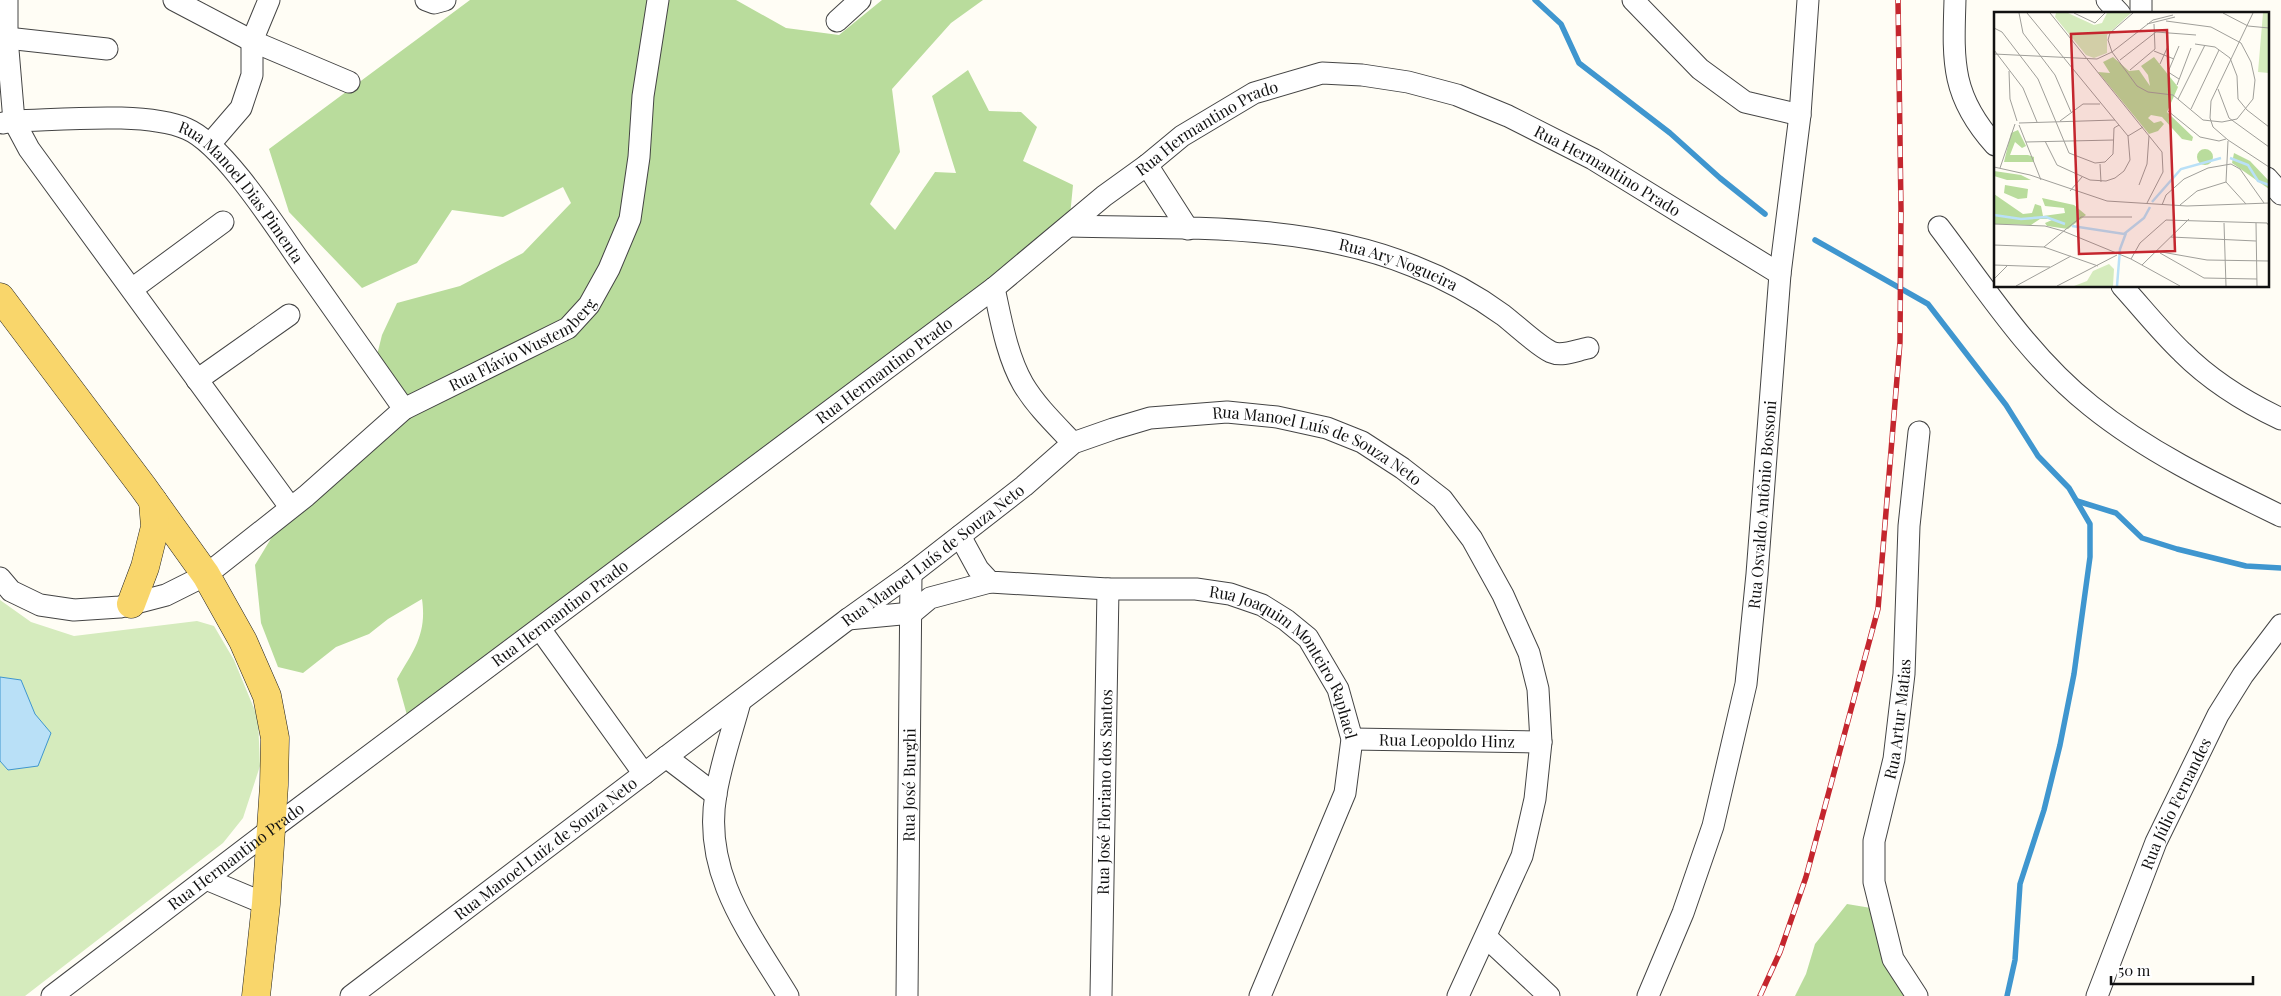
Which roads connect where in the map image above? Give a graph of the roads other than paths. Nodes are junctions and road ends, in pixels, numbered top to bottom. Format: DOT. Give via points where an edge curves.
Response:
graph roads {
  1 [pos="7,0"];
  2 [pos="174,0"];
  3 [pos="269,0"];
  4 [pos="426,0"];
  5 [pos="445,0"];
  6 [pos="658,0"];
  7 [pos="860,0"];
  8 [pos="1633,0"];
  9 [pos="1808,0"];
  10 [pos="1955,0"];
  11 [pos="2107,0"];
  12 [pos="2118,12"];
  13 [pos="837,21"];
  14 [pos="7,38"];
  15 [pos="252,40"];
  16 [pos="107,50"];
  17 [pos="349,82"];
  18 [pos="1800,115"];
  19 [pos="7,122"];
  20 [pos="210,144"];
  21 [pos="1994,144"];
  22 [pos="1147,165"];
  23 [pos="223,222"];
  24 [pos="1069,226"];
  25 [pos="1939,227"];
  26 [pos="1188,229"];
  27 [pos="1780,274"];
  28 [pos="994,288"];
  29 [pos="2124,288"];
  30 [pos="132,289"];
  31 [pos="0,297"];
  32 [pos="289,316"];
  33 [pos="1588,348"];
  34 [pos="197,380"];
  35 [pos="404,409"];
  36 [pos="2281,419"];
  37 [pos="1919,432"];
  38 [pos="1073,443"];
  39 [pos="153,501"];
  40 [pos="290,507"];
  41 [pos="2281,516"];
  42 [pos="960,536"];
  43 [pos="911,574"];
  44 [pos="206,575"];
  45 [pos="0,578"];
  46 [pos="990,582"];
  47 [pos="1108,589"];
  48 [pos="131,604"];
  49 [pos="912,613"];
  50 [pos="848,619"];
  51 [pos="2281,625"];
  52 [pos="540,629"];
  53 [pos="740,702"];
  54 [pos="1352,739"];
  55 [pos="1541,742"];
  56 [pos="666,757"];
  57 [pos="644,774"];
  58 [pos="716,795"];
  59 [pos="270,830"];
  60 [pos="206,879"];
  61 [pos="266,904"];
  62 [pos="1486,937"];
  63 [pos="258,993"];
  64 [pos="52,996"];
  65 [pos="351,996"];
  66 [pos="788,996"];
  67 [pos="907,996"];
  68 [pos="1101,996"];
  69 [pos="1260,996"];
  70 [pos="1458,996"];
  71 [pos="1549,996"];
  72 [pos="1648,996"];
  73 [pos="1917,996"];
  74 [pos="2097,996"];
  1 -- 14 [label="street"];
  2 -- 15 [label="street"];
  3 -- 15 [label="street"];
  4 -- 5 [label="street" via="434,3"];
  6 -- 35 [label="street, Rua Flávio Wustemberg" via="643,96 630,218 609,269 589,305 568,328"];
  7 -- 13 [label="street"];
  8 -- 18 [label="street" via="1700,69 1745,102"];
  9 -- 18 [label="street, Rua Osvaldo Antônio Bossoni"];
  10 -- 21 [label="street" via="1956,78 1966,106"];
  11 -- 12 [label="street"];
  14 -- 16 [label="street"];
  14 -- 19 [label="street"];
  15 -- 17 [label="street"];
  15 -- 20 [label="street" via="252,75 241,108"];
  18 -- 27 [label="street, Rua Osvaldo Antônio Bossoni"];
  19 -- 20 [label="street, Rua Manoel Dias Pimenta" via="130,118 188,129"];
  19 -- 30 [label="street"];
  20 -- 35 [label="street, Rua Manoel Dias Pimenta" via="259,203"];
  22 -- 24 [label="street, Rua Hermantino Prado"];
  22 -- 26 [label="street"];
  22 -- 27 [label="street, Rua Hermantino Prado" via="1182,136 1254,93 1322,73 1408,82 1457,95 1491,109 1585,155"];
  23 -- 30 [label="street"];
  24 -- 26 [label="street, Rua Ary Nogueira"];
  24 -- 28 [label="street, Rua Hermantino Prado"];
  25 -- 41 [label="street" via="2017,332 2090,406 2144,445"];
  26 -- 33 [label="street, Rua Ary Nogueira" via="1226,229 1310,238 1372,252 1414,266 1464,292 1502,314 1551,352 1562,354"];
  27 -- 72 [label="street, Rua Osvaldo Antônio Bossoni" via="1746,684 1713,826 1683,913"];
  28 -- 38 [label="street" via="1007,343 1023,384 1048,418"];
  28 -- 52 [label="street, Rua Hermantino Prado"];
  29 -- 36 [label="street" via="2182,352 2212,378"];
  30 -- 34 [label="street"];
  31 -- 39 [label="main road"];
  32 -- 34 [label="street"];
  34 -- 40 [label="street"];
  35 -- 40 [label="street, Rua Flávio Wustemberg"];
  37 -- 73 [label="street, Rua Artur Matias" via="1909,526 1904,674 1894,759 1874,841 1874,882 1893,959"];
  38 -- 42 [label="street, Rua Manoel Luís de Souza Neto"];
  38 -- 55 [label="street, Rua Manoel Luís de Souza Neto" via="1150,418 1227,412 1277,417 1327,428 1362,442 1442,499 1472,538 1529,653 1538,689"];
  39 -- 44 [label="main road"];
  39 -- 48 [label="main road" via="155,527 146,567"];
  40 -- 44 [label="street, Rua Flávio Wustemberg"];
  42 -- 43 [label="street, Rua Manoel Luís de Souza Neto"];
  42 -- 46 [label="street" via="978,569"];
  43 -- 49 [label="street, Rua José Burghi"];
  43 -- 50 [label="street, Rua Manoel Luís de Souza Neto"];
  44 -- 48 [label="street, Rua Flávio Wustemberg" via="166,595"];
  44 -- 59 [label="main road" via="243,641 267,696 275,738"];
  45 -- 48 [label="street, Rua Flávio Wustemberg" via="11,591 40,605 74,610"];
  46 -- 47 [label="street, Rua Joaquim Monteiro Raphael"];
  46 -- 49 [label="street, Rua Joaquim Monteiro Raphael" via="930,598"];
  47 -- 54 [label="street, Rua Joaquim Monteiro Raphael" via="1196,589 1230,594 1262,605 1308,638 1338,689"];
  47 -- 68 [label="street, Rua José Floriano dos Santos"];
  49 -- 50 [label="street"];
  49 -- 67 [label="street, Rua José Burghi"];
  50 -- 53 [label="street, Rua Manoel Luís de Souza Neto"];
  51 -- 74 [label="street, Rua Júlio Fernandes" via="2243,674 2218,715 2156,842"];
  52 -- 57 [label="street"];
  52 -- 59 [label="street, Rua Hermantino Prado"];
  53 -- 56 [label="street, Rua Manoel Luiz de Souza Neto"];
  53 -- 58 [label="street"];
  54 -- 55 [label="street, Rua Leopoldo Hinz"];
  54 -- 69 [label="street, Rua Joaquim Monteiro Raphael" via="1345,793"];
  55 -- 62 [label="street, Rua Manoel Luís de Souza Neto" via="1522,856"];
  56 -- 57 [label="street, Rua Manoel Luiz de Souza Neto"];
  56 -- 58 [label="street"];
  57 -- 65 [label="street, Rua Manoel Luiz de Souza Neto"];
  58 -- 66 [label="street" via="716,858 727,892"];
  59 -- 60 [label="street, Rua Hermantino Prado"];
  59 -- 61 [label="main road"];
  60 -- 61 [label="street"];
  60 -- 64 [label="street, Rua Hermantino Prado"];
  61 -- 63 [label="main road"];
  62 -- 70 [label="street, Rua Manoel Luís de Souza Neto"];
  62 -- 71 [label="street"];
}
